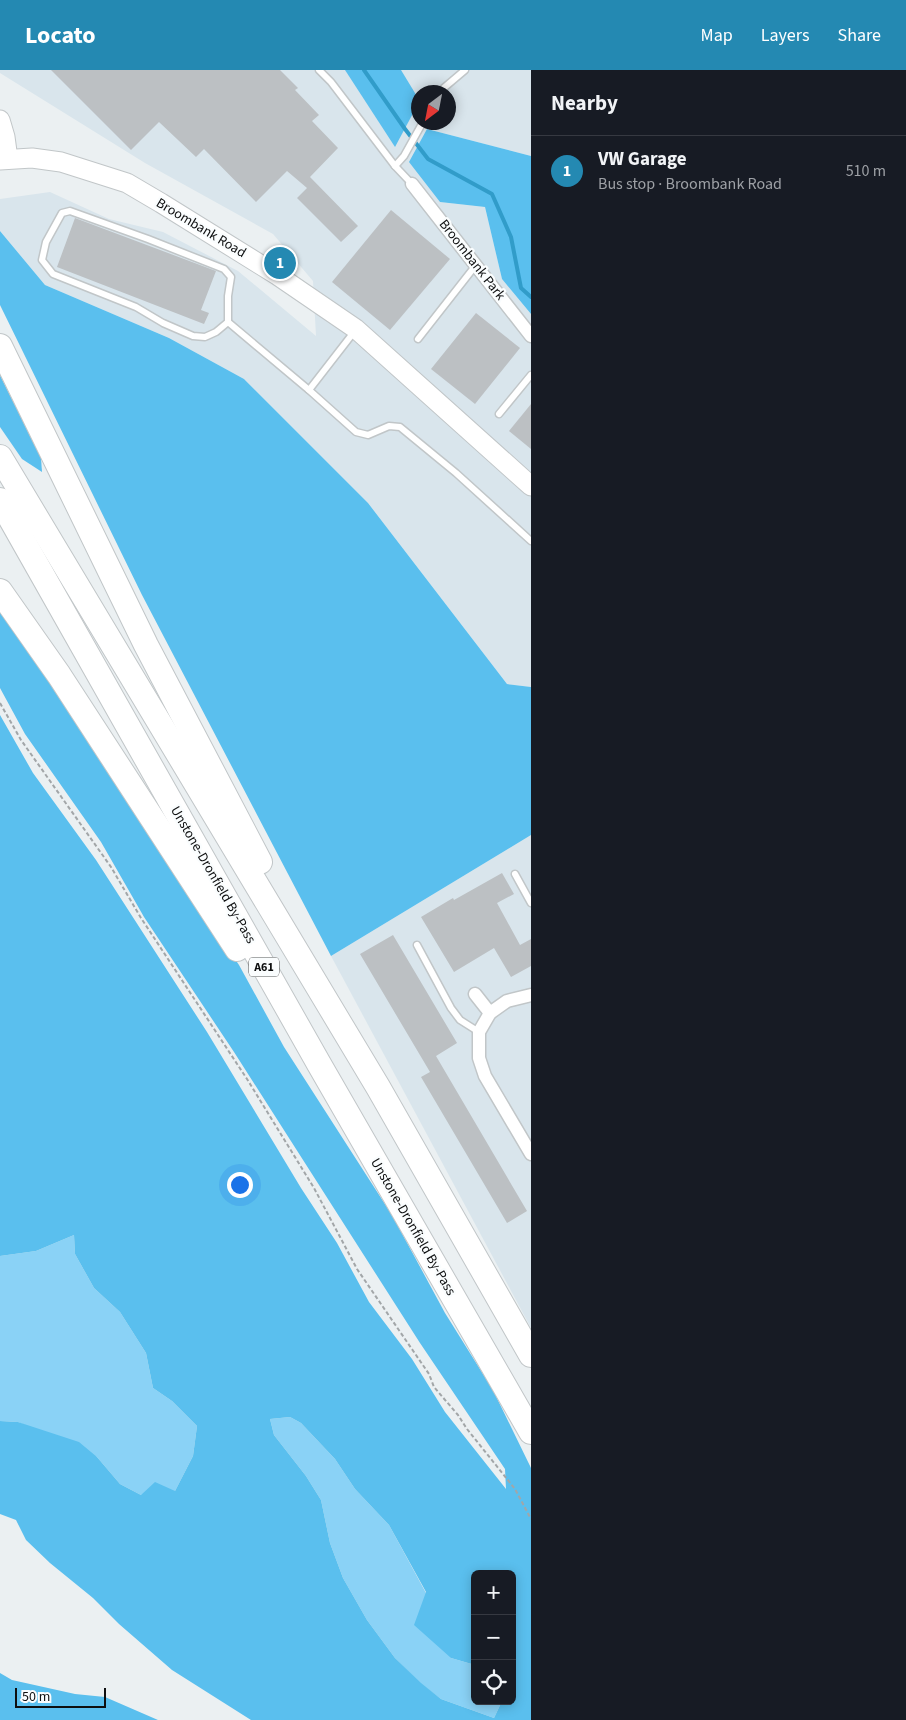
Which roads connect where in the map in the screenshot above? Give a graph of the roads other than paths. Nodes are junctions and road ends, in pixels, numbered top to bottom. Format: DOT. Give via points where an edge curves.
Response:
graph roads {
  1 [pos="319,70"];
  2 [pos="465,70"];
  3 [pos="447,85"];
  4 [pos="0,120"];
  5 [pos="418,130"];
  6 [pos="4,159"];
  7 [pos="396,166"];
  8 [pos="412,184"];
  9 [pos="476,265"];
  10 [pos="228,322"];
  11 [pos="356,329"];
  12 [pos="531,336"];
  13 [pos="418,339"];
  14 [pos="0,346"];
  15 [pos="531,375"];
  16 [pos="309,390"];
  17 [pos="499,414"];
  18 [pos="0,457"];
  19 [pos="531,486"];
  20 [pos="0,500"];
  21 [pos="531,541"];
  22 [pos="0,591"];
  23 [pos="515,874"];
  24 [pos="531,903"];
  25 [pos="417,945"];
  26 [pos="475,994"];
  27 [pos="531,995"];
  28 [pos="490,1013"];
  29 [pos="479,1032"];
  30 [pos="320,1064"];
  31 [pos="378,1086"];
  32 [pos="531,1154"];
  33 [pos="531,1356"];
  34 [pos="531,1432"];
  1 -- 7 [label="lane"];
  2 -- 3 [label="lane"];
  4 -- 6 [label="street" via="5,137"];
  5 -- 7 [label="lane"];
  6 -- 11 [label="street, Broombank Road" via="61,162 127,183 277,275"];
  7 -- 8 [label="lane"];
  8 -- 9 [label="street, Broombank Park"];
  9 -- 12 [label="street, Broombank Park"];
  9 -- 13 [label="lane"];
  10 -- 10 [label="lane" via="205,337 193,336 162,323 136,307 53,274 42,260 46,242 62,213 70,211 224,269 231,277"];
  10 -- 16 [label="lane"];
  11 -- 16 [label="lane"];
  11 -- 19 [label="street, Broombank Road"];
  14 -- 31 [label="highway, A61" via="146,645"];
  15 -- 17 [label="lane"];
  16 -- 21 [label="lane" via="356,432 368,435 388,426 400,428 456,473"];
  18 -- 31 [label="highway, A61"];
  20 -- 30 [label="highway, Unstone-Dronfield By-Pass / A61"];
  22 -- 30 [label="highway, A61" via="59,675 240,953"];
  23 -- 24 [label="lane"];
  25 -- 29 [label="lane" via="460,1020"];
  26 -- 28 [label="street"];
  27 -- 28 [label="street" via="507,1000"];
  28 -- 29 [label="street"];
  29 -- 32 [label="street" via="479,1058 485,1076"];
  30 -- 34 [label="highway, Unstone-Dronfield By-Pass / A61"];
  31 -- 33 [label="highway, A61"];
}
